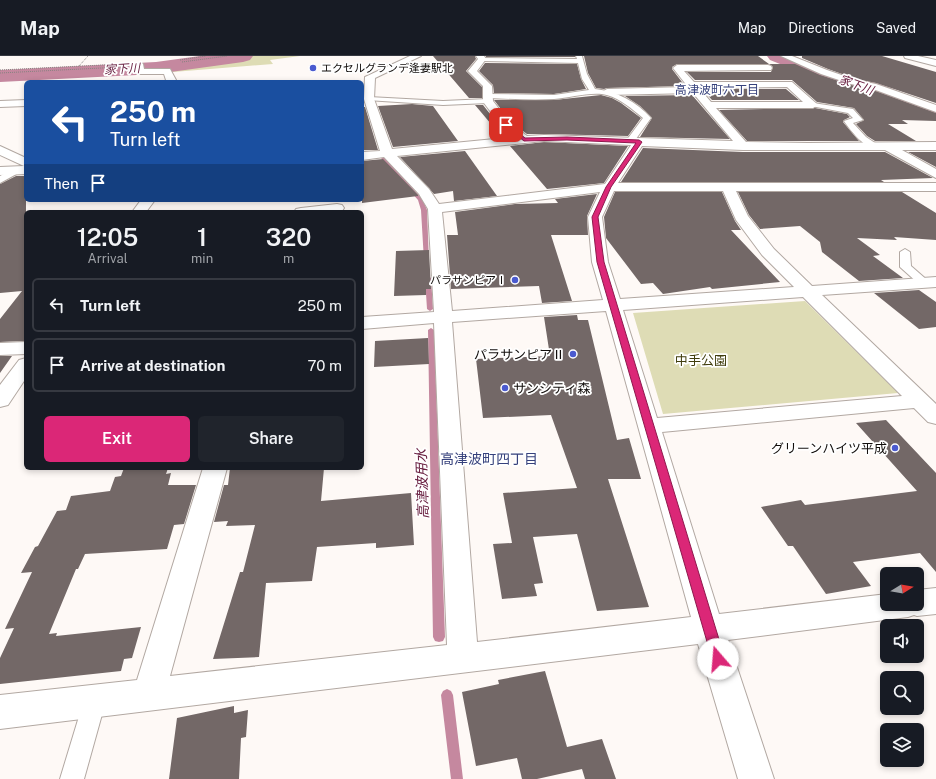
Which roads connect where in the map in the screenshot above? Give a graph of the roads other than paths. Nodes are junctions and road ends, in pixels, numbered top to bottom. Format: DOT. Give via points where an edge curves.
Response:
graph roads {
  1 [pos="417,56"];
  2 [pos="785,56"];
  3 [pos="908,56"];
  4 [pos="481,57"];
  5 [pos="580,58"];
  6 [pos="936,63"];
  7 [pos="140,68"];
  8 [pos="171,80"];
  9 [pos="789,84"];
  10 [pos="694,87"];
  11 [pos="593,90"];
  12 [pos="607,92"];
  13 [pos="488,99"];
  14 [pos="367,101"];
  15 [pos="24,103"];
  16 [pos="0,104"];
  17 [pos="709,105"];
  18 [pos="813,105"];
  19 [pos="936,109"];
  20 [pos="524,140"];
  21 [pos="635,142"];
  22 [pos="743,146"];
  23 [pos="936,146"];
  24 [pos="882,147"];
  25 [pos="0,150"];
  26 [pos="386,153"];
  27 [pos="364,156"];
  28 [pos="23,168"];
  29 [pos="0,171"];
  30 [pos="936,174"];
  31 [pos="0,180"];
  32 [pos="609,187"];
  33 [pos="728,187"];
  34 [pos="936,187"];
  35 [pos="337,208"];
  36 [pos="435,209"];
  37 [pos="293,210"];
  38 [pos="905,252"];
  39 [pos="929,282"];
  40 [pos="808,291"];
  41 [pos="614,304"];
  42 [pos="443,317"];
  43 [pos="364,323"];
  44 [pos="24,348"];
  45 [pos="0,349"];
  46 [pos="24,367"];
  47 [pos="0,400"];
  48 [pos="920,401"];
  49 [pos="936,417"];
  50 [pos="648,426"];
  51 [pos="214,470"];
  52 [pos="936,601"];
  53 [pos="924,602"];
  54 [pos="880,608"];
  55 [pos="709,629"];
  56 [pos="462,658"];
  57 [pos="149,693"];
  58 [pos="95,700"];
  59 [pos="0,712"];
  60 [pos="72,779"];
  61 [pos="756,779"];
  1 -- 14 [label="street" via="370,77"];
  2 -- 19 [label="street" via="824,72 873,86"];
  3 -- 6 [label="street"];
  4 -- 5 [label="lane"];
  4 -- 13 [label="street" via="472,71 488,86"];
  5 -- 11 [label="lane" via="586,83"];
  7 -- 8 [label="street" via="167,71"];
  9 -- 10 [label="street"];
  9 -- 10 [label="street" via="774,68 675,65"];
  9 -- 18 [label="street"];
  10 -- 12 [label="street"];
  10 -- 17 [label="street"];
  11 -- 12 [label="lane"];
  11 -- 13 [label="lane" via="587,94"];
  12 -- 21 [label="lane" via="629,103 647,118"];
  13 -- 14 [label="lane" via="443,103"];
  13 -- 20 [label="street" via="506,125"];
  14 -- 26 [label="street"];
  15 -- 16 [label="street"];
  17 -- 18 [label="street"];
  17 -- 22 [label="street"];
  18 -- 24 [label="lane" via="850,111 859,120 848,120 863,139"];
  20 -- 21 [label="street" via="567,138"];
  20 -- 26 [label="street"];
  21 -- 22 [label="street"];
  21 -- 32 [label="street"];
  22 -- 24 [label="street"];
  23 -- 24 [label="street"];
  24 -- 30 [label="street"];
  25 -- 28 [label="street"];
  26 -- 27 [label="street"];
  26 -- 36 [label="street" via="424,192"];
  28 -- 29 [label="street"];
  28 -- 31 [label="lane"];
  32 -- 33 [label="street"];
  32 -- 36 [label="street"];
  32 -- 41 [label="street" via="595,217 600,262"];
  33 -- 34 [label="street"];
  33 -- 40 [label="street" via="741,217 768,252"];
  35 -- 37 [label="street"];
  36 -- 42 [label="street"];
  38 -- 39 [label="lane" via="906,267"];
  39 -- 40 [label="street"];
  40 -- 41 [label="street"];
  40 -- 48 [label="street"];
  41 -- 42 [label="street"];
  41 -- 50 [label="street"];
  42 -- 43 [label="street"];
  42 -- 56 [label="street"];
  44 -- 45 [label="street"];
  46 -- 47 [label="street"];
  48 -- 49 [label="street"];
  48 -- 50 [label="street"];
  50 -- 55 [label="street"];
  51 -- 57 [label="street"];
  52 -- 53 [label="street"];
  54 -- 55 [label="street"];
  55 -- 56 [label="street"];
  55 -- 61 [label="street"];
  56 -- 57 [label="street"];
  57 -- 58 [label="street"];
  58 -- 59 [label="street"];
  58 -- 60 [label="lane"];
}
